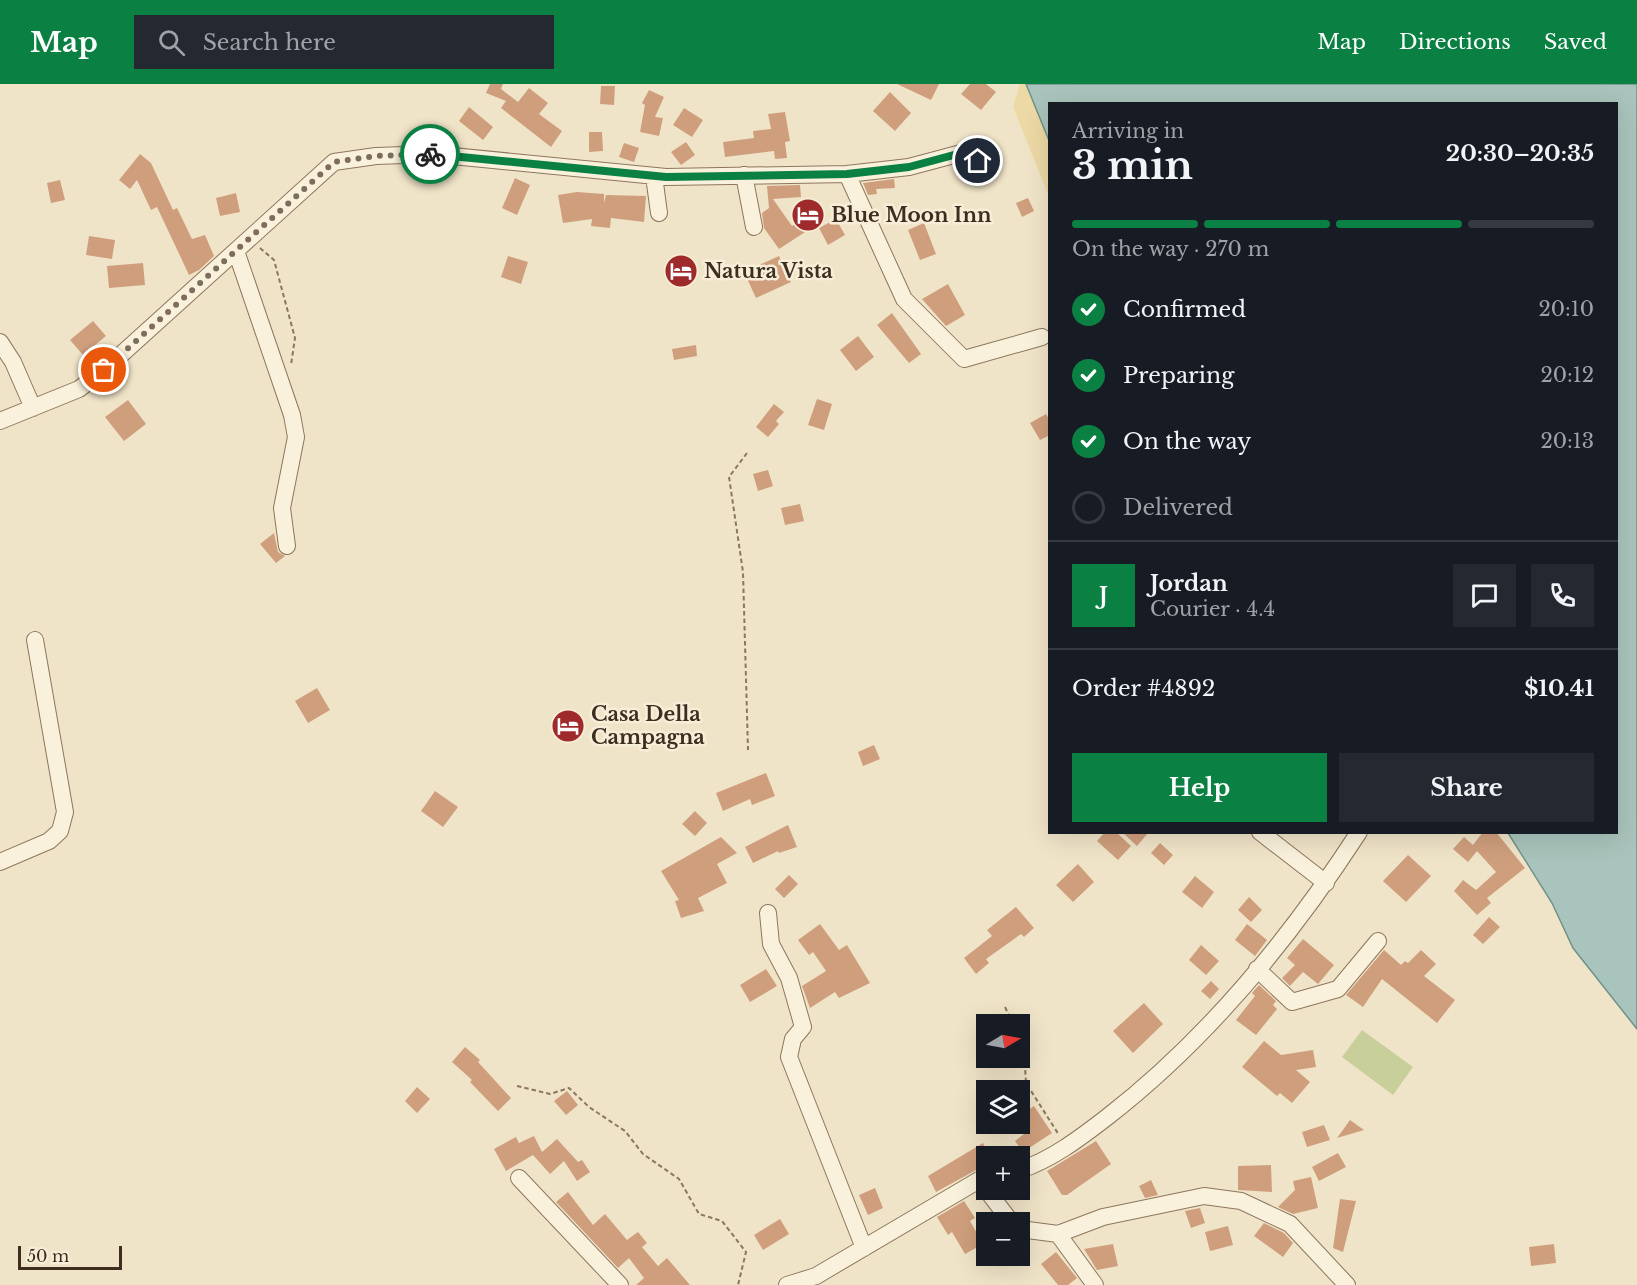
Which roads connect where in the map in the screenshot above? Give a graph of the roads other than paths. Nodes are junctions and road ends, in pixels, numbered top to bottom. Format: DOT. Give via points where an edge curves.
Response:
graph roads {
  1 [pos="990,169"];
  2 [pos="847,174"];
  3 [pos="654,176"];
  4 [pos="744,176"];
  5 [pos="660,213"];
  6 [pos="754,227"];
  7 [pos="236,251"];
  8 [pos="1042,337"];
  9 [pos="0,342"];
  10 [pos="33,408"];
  11 [pos="0,421"];
  12 [pos="287,546"];
  13 [pos="35,640"];
  14 [pos="1263,834"];
  15 [pos="1358,834"];
  16 [pos="0,862"];
  17 [pos="1326,883"];
  18 [pos="768,913"];
  19 [pos="1378,941"];
  20 [pos="1257,969"];
  21 [pos="1030,1165"];
  22 [pos="519,1178"];
  23 [pos="976,1183"];
  24 [pos="1030,1230"];
  25 [pos="1058,1234"];
  26 [pos="864,1248"];
  27 [pos="620,1285"];
  28 [pos="788,1285"];
  29 [pos="1095,1285"];
  30 [pos="1347,1285"];
  1 -- 2 [label="street" via="965,152 909,167"];
  2 -- 4 [label="street"];
  2 -- 8 [label="street" via="904,299 964,359"];
  3 -- 4 [label="street"];
  3 -- 5 [label="street"];
  3 -- 7 [label="street" via="432,154 344,160 334,162"];
  4 -- 6 [label="street"];
  7 -- 10 [label="street" via="104,370 79,389"];
  7 -- 12 [label="street" via="296,437 282,508"];
  9 -- 10 [label="street"];
  10 -- 11 [label="street"];
  13 -- 16 [label="street" via="65,812 60,831 49,841"];
  14 -- 17 [label="street"];
  15 -- 17 [label="street"];
  17 -- 20 [label="street"];
  18 -- 26 [label="street" via="771,944 789,978 803,1026 793,1039 789,1056"];
  19 -- 20 [label="street" via="1338,988 1292,1002"];
  20 -- 21 [label="street" via="1202,1035 1144,1089 1067,1146"];
  22 -- 27 [label="street"];
  23 -- 26 [label="street"];
  24 -- 25 [label="street"];
  25 -- 29 [label="street"];
  25 -- 30 [label="street" via="1103,1217 1204,1196 1241,1201 1290,1224"];
  26 -- 28 [label="street" via="816,1276"];
}
